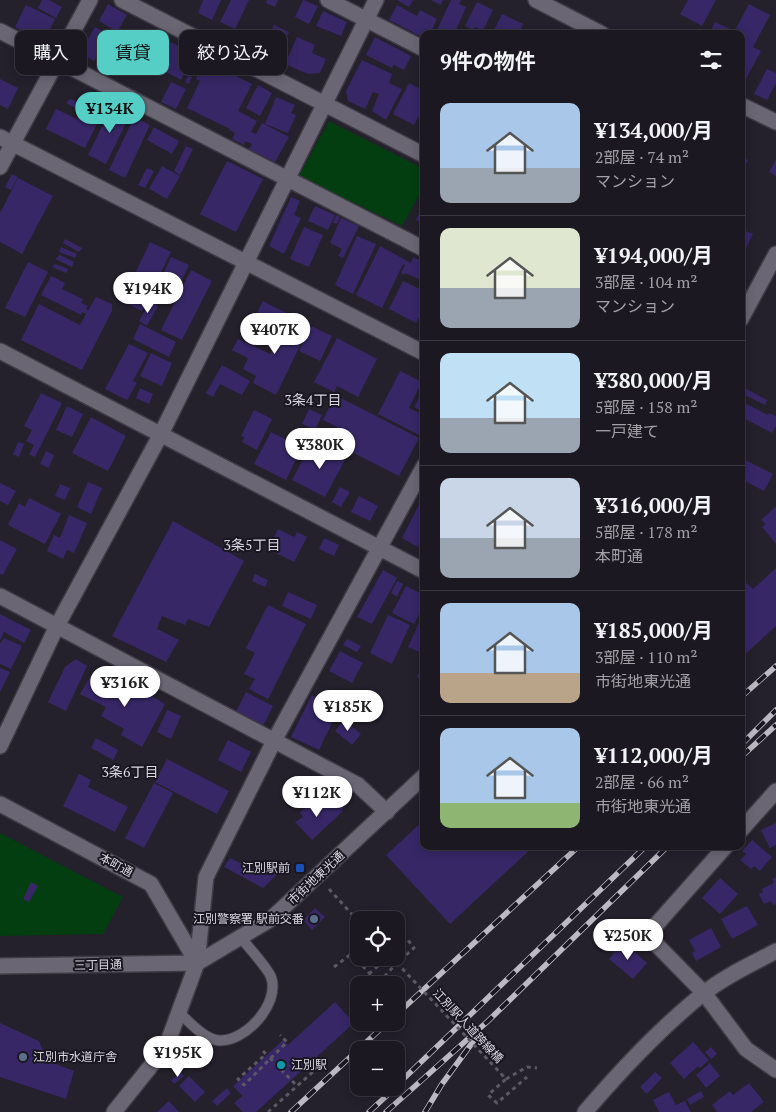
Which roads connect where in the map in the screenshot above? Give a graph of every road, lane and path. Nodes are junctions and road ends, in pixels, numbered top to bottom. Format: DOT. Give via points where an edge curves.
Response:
graph roads {
  1 [pos="90,0"];
  2 [pos="122,0"];
  3 [pos="328,0"];
  4 [pos="376,0"];
  5 [pos="536,0"];
  6 [pos="366,20"];
  7 [pos="74,30"];
  8 [pos="594,30"];
  9 [pos="0,31"];
  10 [pos="15,39"];
  11 [pos="420,47"];
  12 [pos="47,75"];
  13 [pos="86,75"];
  14 [pos="325,104"];
  15 [pos="745,107"];
  16 [pos="776,122"];
  17 [pos="6,140"];
  18 [pos="420,153"];
  19 [pos="0,167"];
  20 [pos="288,179"];
  21 [pos="420,247"];
  22 [pos="776,254"];
  23 [pos="247,263"];
  24 [pos="745,311"];
  25 [pos="0,351"];
  26 [pos="420,352"];
  27 [pos="161,434"];
  28 [pos="420,473"];
  29 [pos="379,547"];
  30 [pos="420,569"];
  31 [pos="0,596"];
  32 [pos="58,626"];
  33 [pos="274,741"];
  34 [pos="0,746"];
  35 [pos="420,780"];
  36 [pos="776,791"];
  37 [pos="0,804"];
  38 [pos="387,812"];
  39 [pos="745,826"];
  40 [pos="722,850"];
  41 [pos="329,889"];
  42 [pos="350,912"];
  43 [pos="241,938"];
  44 [pos="405,942"];
  45 [pos="776,951"];
  46 [pos="350,955"];
  47 [pos="405,956"];
  48 [pos="197,963"];
  49 [pos="0,966"];
  50 [pos="362,966"];
  51 [pos="378,966"];
  52 [pos="394,966"];
  53 [pos="400,966"];
  54 [pos="334,967"];
  55 [pos="369,974"];
  56 [pos="704,993"];
  57 [pos="179,1013"];
  58 [pos="280,1035"];
  59 [pos="263,1051"];
  60 [pos="270,1058"];
  61 [pos="324,1062"];
  62 [pos="536,1068"];
  63 [pos="776,1070"];
  64 [pos="528,1076"];
  65 [pos="506,1079"];
  66 [pos="297,1086"];
  67 [pos="114,1112"];
  68 [pos="268,1112"];
  69 [pos="585,1112"];
  1 -- 7 [label="street"];
  2 -- 14 [label="street"];
  3 -- 6 [label="street"];
  4 -- 6 [label="street"];
  5 -- 8 [label="street"];
  6 -- 11 [label="street"];
  6 -- 14 [label="street"];
  9 -- 10 [label="street"];
  12 -- 17 [label="street"];
  13 -- 20 [label="street"];
  14 -- 18 [label="street"];
  14 -- 20 [label="street"];
  15 -- 16 [label="street"];
  17 -- 19 [label="street"];
  17 -- 23 [label="street"];
  20 -- 21 [label="street"];
  20 -- 23 [label="street"];
  22 -- 24 [label="street"];
  23 -- 26 [label="street"];
  23 -- 27 [label="street"];
  25 -- 27 [label="street"];
  27 -- 29 [label="street"];
  27 -- 32 [label="street"];
  28 -- 29 [label="street"];
  29 -- 30 [label="street"];
  29 -- 33 [label="street"];
  31 -- 32 [label="street"];
  32 -- 33 [label="street"];
  32 -- 34 [label="street"];
  33 -- 38 [label="street" via="358,785"];
  33 -- 48 [label="street" via="206,877"];
  35 -- 38 [label="street, 市街地東光通"];
  36 -- 39 [label="street"];
  37 -- 48 [label="street, 本町通" via="152,884"];
  38 -- 43 [label="street, 市街地東光通" via="270,919"];
  40 -- 56 [label="street" via="647,935"];
  41 -- 42 [label="path"];
  43 -- 48 [label="street, 市街地東光通"];
  43 -- 57 [label="lane" via="272,977 269,1004 262,1017 232,1039 215,1040"];
  44 -- 47 [label="path, bridge" via="408,940 414,948"];
  45 -- 56 [label="street"];
  46 -- 54 [label="path"];
  48 -- 49 [label="street, 三丁目通"];
  48 -- 57 [label="street"];
  50 -- 55 [label="path"];
  51 -- 55 [label="path"];
  52 -- 55 [label="path" via="378,983"];
  53 -- 65 [label="path, 江別駅人道跨線橋, bridge"];
  56 -- 63 [label="street" via="746,1048"];
  56 -- 69 [label="street" via="650,1042"];
  57 -- 67 [label="street" via="166,1047"];
  58 -- 60 [label="path" via="287,1042"];
  59 -- 60 [label="path" via="266,1054 238,1078 244,1085"];
  60 -- 66 [label="path"];
  61 -- 66 [label="path"];
  62 -- 65 [label="path" via="527,1067"];
  64 -- 65 [label="path, 江別駅人道跨線橋, bridge" via="497,1104 488,1095"];
  66 -- 68 [label="path"];
}
